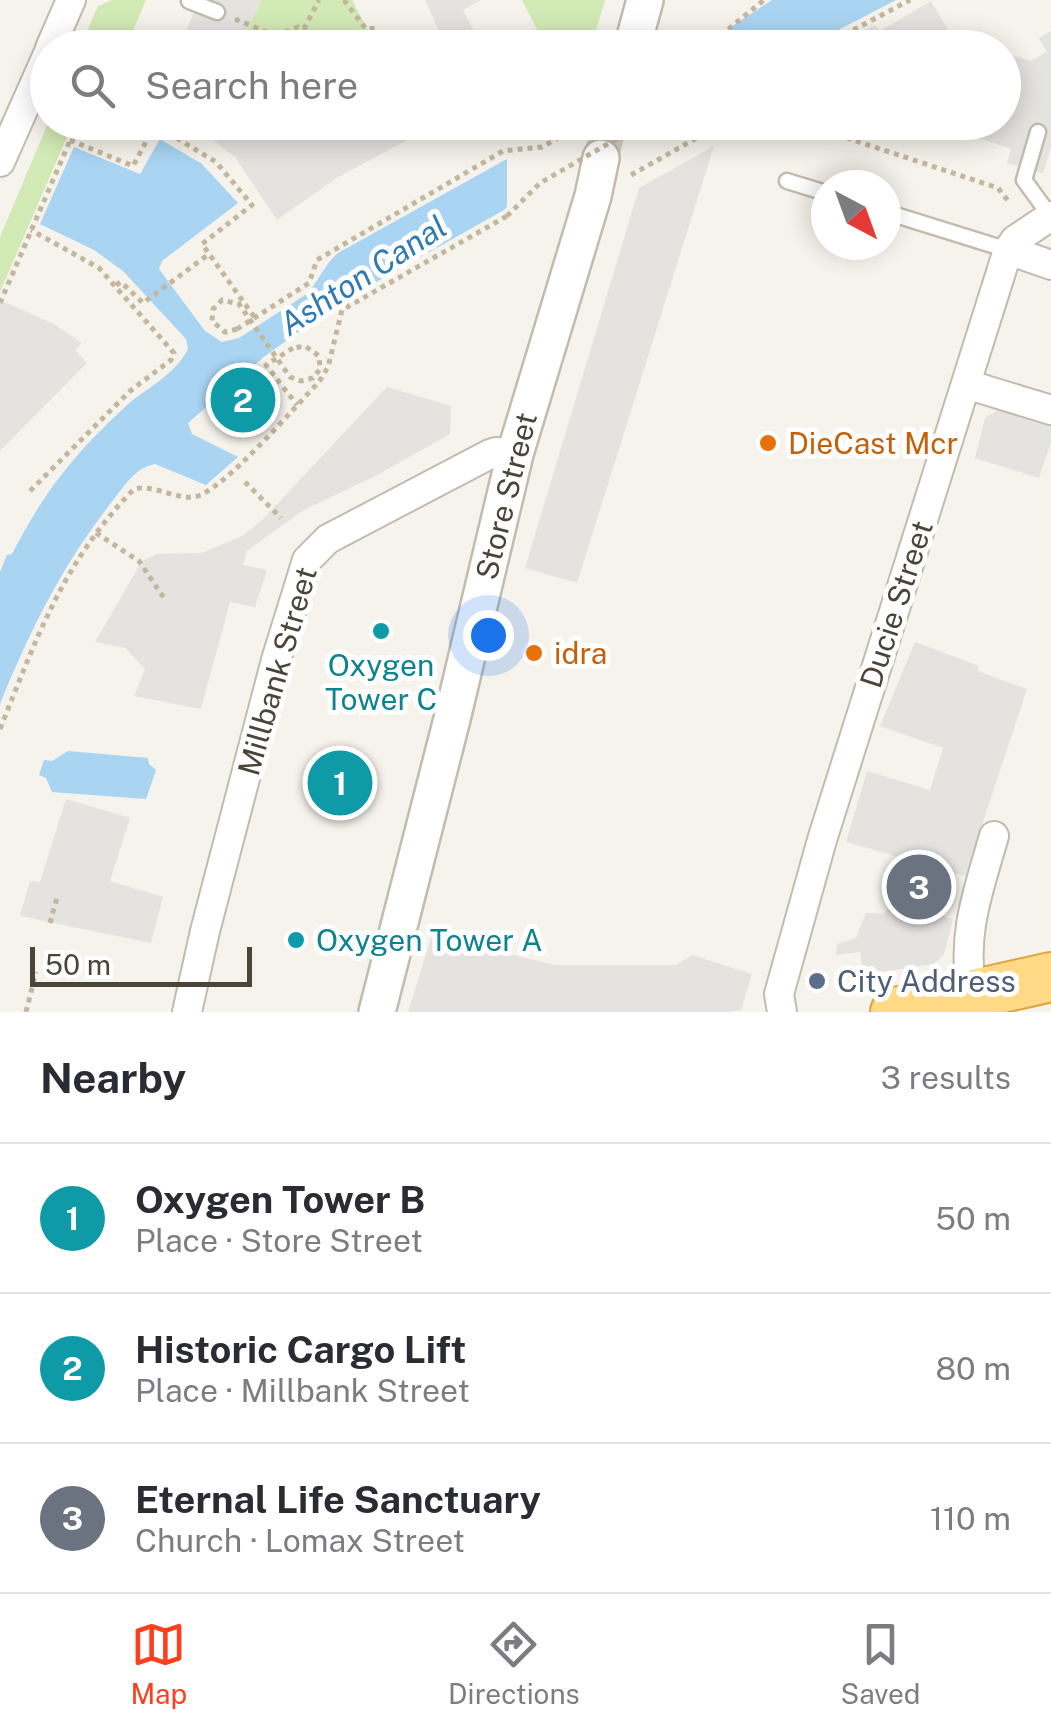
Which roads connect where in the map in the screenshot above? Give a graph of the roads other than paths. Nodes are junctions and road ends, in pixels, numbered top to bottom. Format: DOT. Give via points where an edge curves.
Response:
graph roads {
  1 [pos="72,0"];
  2 [pos="190,0"];
  3 [pos="646,0"];
  4 [pos="216,12"];
  5 [pos="58,30"];
  6 [pos="637,30"];
  7 [pos="30,94"];
  8 [pos="1038,132"];
  9 [pos="601,158"];
  10 [pos="0,162"];
  11 [pos="787,181"];
  12 [pos="811,188"];
  13 [pos="901,217"];
  14 [pos="1045,220"];
  15 [pos="1008,250"];
  16 [pos="1051,264"];
  17 [pos="966,384"];
  18 [pos="1051,410"];
  19 [pos="514,454"];
  20 [pos="994,836"];
  21 [pos="1051,977"];
  22 [pos="972,994"];
  23 [pos="188,1012"];
  24 [pos="376,1012"];
  25 [pos="782,1012"];
  26 [pos="894,1012"];
  1 -- 5 [label="street"];
  2 -- 4 [label="lane"];
  3 -- 6 [label="street"];
  7 -- 10 [label="street"];
  8 -- 14 [label="lane" via="1024,180"];
  9 -- 19 [label="street, Store Street"];
  11 -- 12 [label="lane"];
  13 -- 15 [label="lane"];
  14 -- 15 [label="street"];
  15 -- 16 [label="street"];
  15 -- 17 [label="street, Ducie Street"];
  17 -- 18 [label="street"];
  17 -- 25 [label="street, Ducie Street" via="822,840 779,994"];
  19 -- 23 [label="street, Millbank Street" via="490,454 328,539 307,560"];
  19 -- 24 [label="street, Store Street"];
  20 -- 22 [label="street" via="967,936"];
  21 -- 22 [label="highway"];
  22 -- 26 [label="highway"];
}
